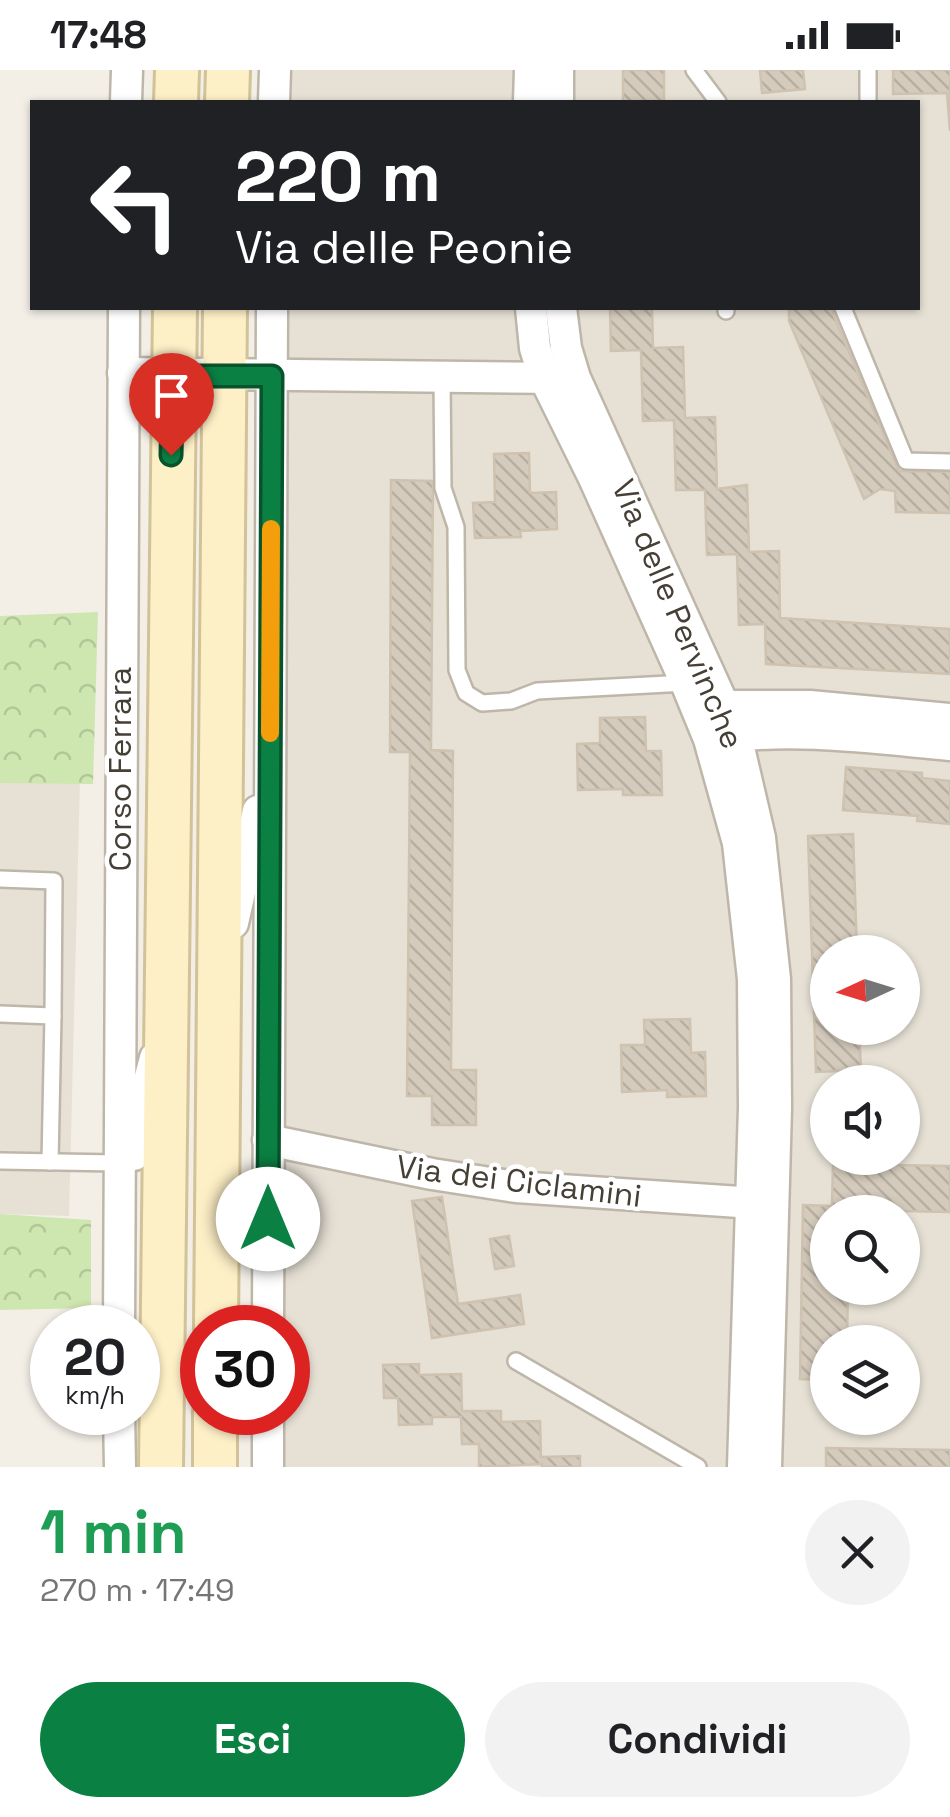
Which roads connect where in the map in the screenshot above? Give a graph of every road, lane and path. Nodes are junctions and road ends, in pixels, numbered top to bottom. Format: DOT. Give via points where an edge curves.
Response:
graph roads {
  1 [pos="126,70"];
  2 [pos="176,70"];
  3 [pos="228,70"];
  4 [pos="275,70"];
  5 [pos="530,70"];
  6 [pos="558,70"];
  7 [pos="694,70"];
  8 [pos="868,70"];
  9 [pos="126,100"];
  10 [pos="176,100"];
  11 [pos="227,100"];
  12 [pos="274,100"];
  13 [pos="529,100"];
  14 [pos="558,100"];
  15 [pos="716,100"];
  16 [pos="868,100"];
  17 [pos="124,310"];
  18 [pos="175,310"];
  19 [pos="225,310"];
  20 [pos="272,310"];
  21 [pos="530,310"];
  22 [pos="561,310"];
  23 [pos="844,310"];
  24 [pos="123,373"];
  25 [pos="173,376"];
  26 [pos="224,376"];
  27 [pos="272,376"];
  28 [pos="442,376"];
  29 [pos="544,377"];
  30 [pos="575,378"];
  31 [pos="950,462"];
  32 [pos="702,698"];
  33 [pos="950,719"];
  34 [pos="722,737"];
  35 [pos="950,744"];
  36 [pos="270,767"];
  37 [pos="0,879"];
  38 [pos="220,984"];
  39 [pos="0,1014"];
  40 [pos="53,1016"];
  41 [pos="165,1022"];
  42 [pos="268,1140"];
  43 [pos="0,1161"];
  44 [pos="50,1162"];
  45 [pos="118,1163"];
  46 [pos="761,1203"];
  47 [pos="118,1231"];
  48 [pos="119,1305"];
  49 [pos="216,1305"];
  50 [pos="268,1305"];
  51 [pos="516,1361"];
  52 [pos="119,1435"];
  53 [pos="215,1435"];
  54 [pos="268,1435"];
  55 [pos="120,1467"];
  56 [pos="161,1467"];
  57 [pos="215,1467"];
  58 [pos="268,1467"];
  59 [pos="698,1467"];
  60 [pos="743,1467"];
  61 [pos="766,1467"];
  1 -- 9 [label="street"];
  2 -- 10 [label="main road"];
  3 -- 11 [label="main road"];
  4 -- 12 [label="street"];
  5 -- 13 [label="street"];
  6 -- 14 [label="street"];
  7 -- 15 [label="lane"];
  8 -- 16 [label="lane"];
  17 -- 24 [label="street, Corso Ferrara"];
  18 -- 25 [label="main road, Corso Ferrara"];
  19 -- 26 [label="main road"];
  20 -- 27 [label="street"];
  21 -- 29 [label="street, Via delle Pervinche"];
  22 -- 30 [label="street, Via delle Pervinche"];
  23 -- 31 [label="lane" via="906,462"];
  24 -- 25 [label="street"];
  24 -- 45 [label="street, Corso Ferrara"];
  25 -- 26 [label="street"];
  25 -- 41 [label="main road, Corso Ferrara"];
  26 -- 27 [label="street"];
  26 -- 38 [label="main road"];
  27 -- 28 [label="street"];
  27 -- 36 [label="street"];
  28 -- 29 [label="street"];
  28 -- 32 [label="lane, Via delle Pervinche" via="443,488 456,527 457,670 466,693 482,703 537,691"];
  29 -- 30 [label="street"];
  29 -- 32 [label="street, Via delle Pervinche"];
  30 -- 32 [label="street, Via delle Pervinche"];
  32 -- 33 [label="street"];
  32 -- 34 [label="street, Via delle Pervinche"];
  34 -- 35 [label="street" via="816,732"];
  34 -- 46 [label="street, Via delle Pervinche" via="746,897 765,1107"];
  36 -- 38 [label="street"];
  36 -- 42 [label="street"];
  37 -- 40 [label="lane" via="54,881"];
  38 -- 49 [label="main road"];
  39 -- 40 [label="lane"];
  40 -- 44 [label="lane"];
  41 -- 47 [label="street, Corso Ferrara" via="138,1118"];
  41 -- 56 [label="main road, Corso Ferrara"];
  42 -- 46 [label="street, Via dei Ciclamini" via="516,1187"];
  42 -- 50 [label="street"];
  43 -- 44 [label="lane"];
  44 -- 45 [label="lane"];
  45 -- 47 [label="street, Corso Ferrara"];
  46 -- 60 [label="street, Via delle Pervinche"];
  46 -- 61 [label="street, Via delle Pervinche"];
  47 -- 48 [label="street, Corso Ferrara"];
  51 -- 59 [label="lane"];
  52 -- 55 [label="street"];
  53 -- 57 [label="main road"];
  54 -- 58 [label="street"];
}
